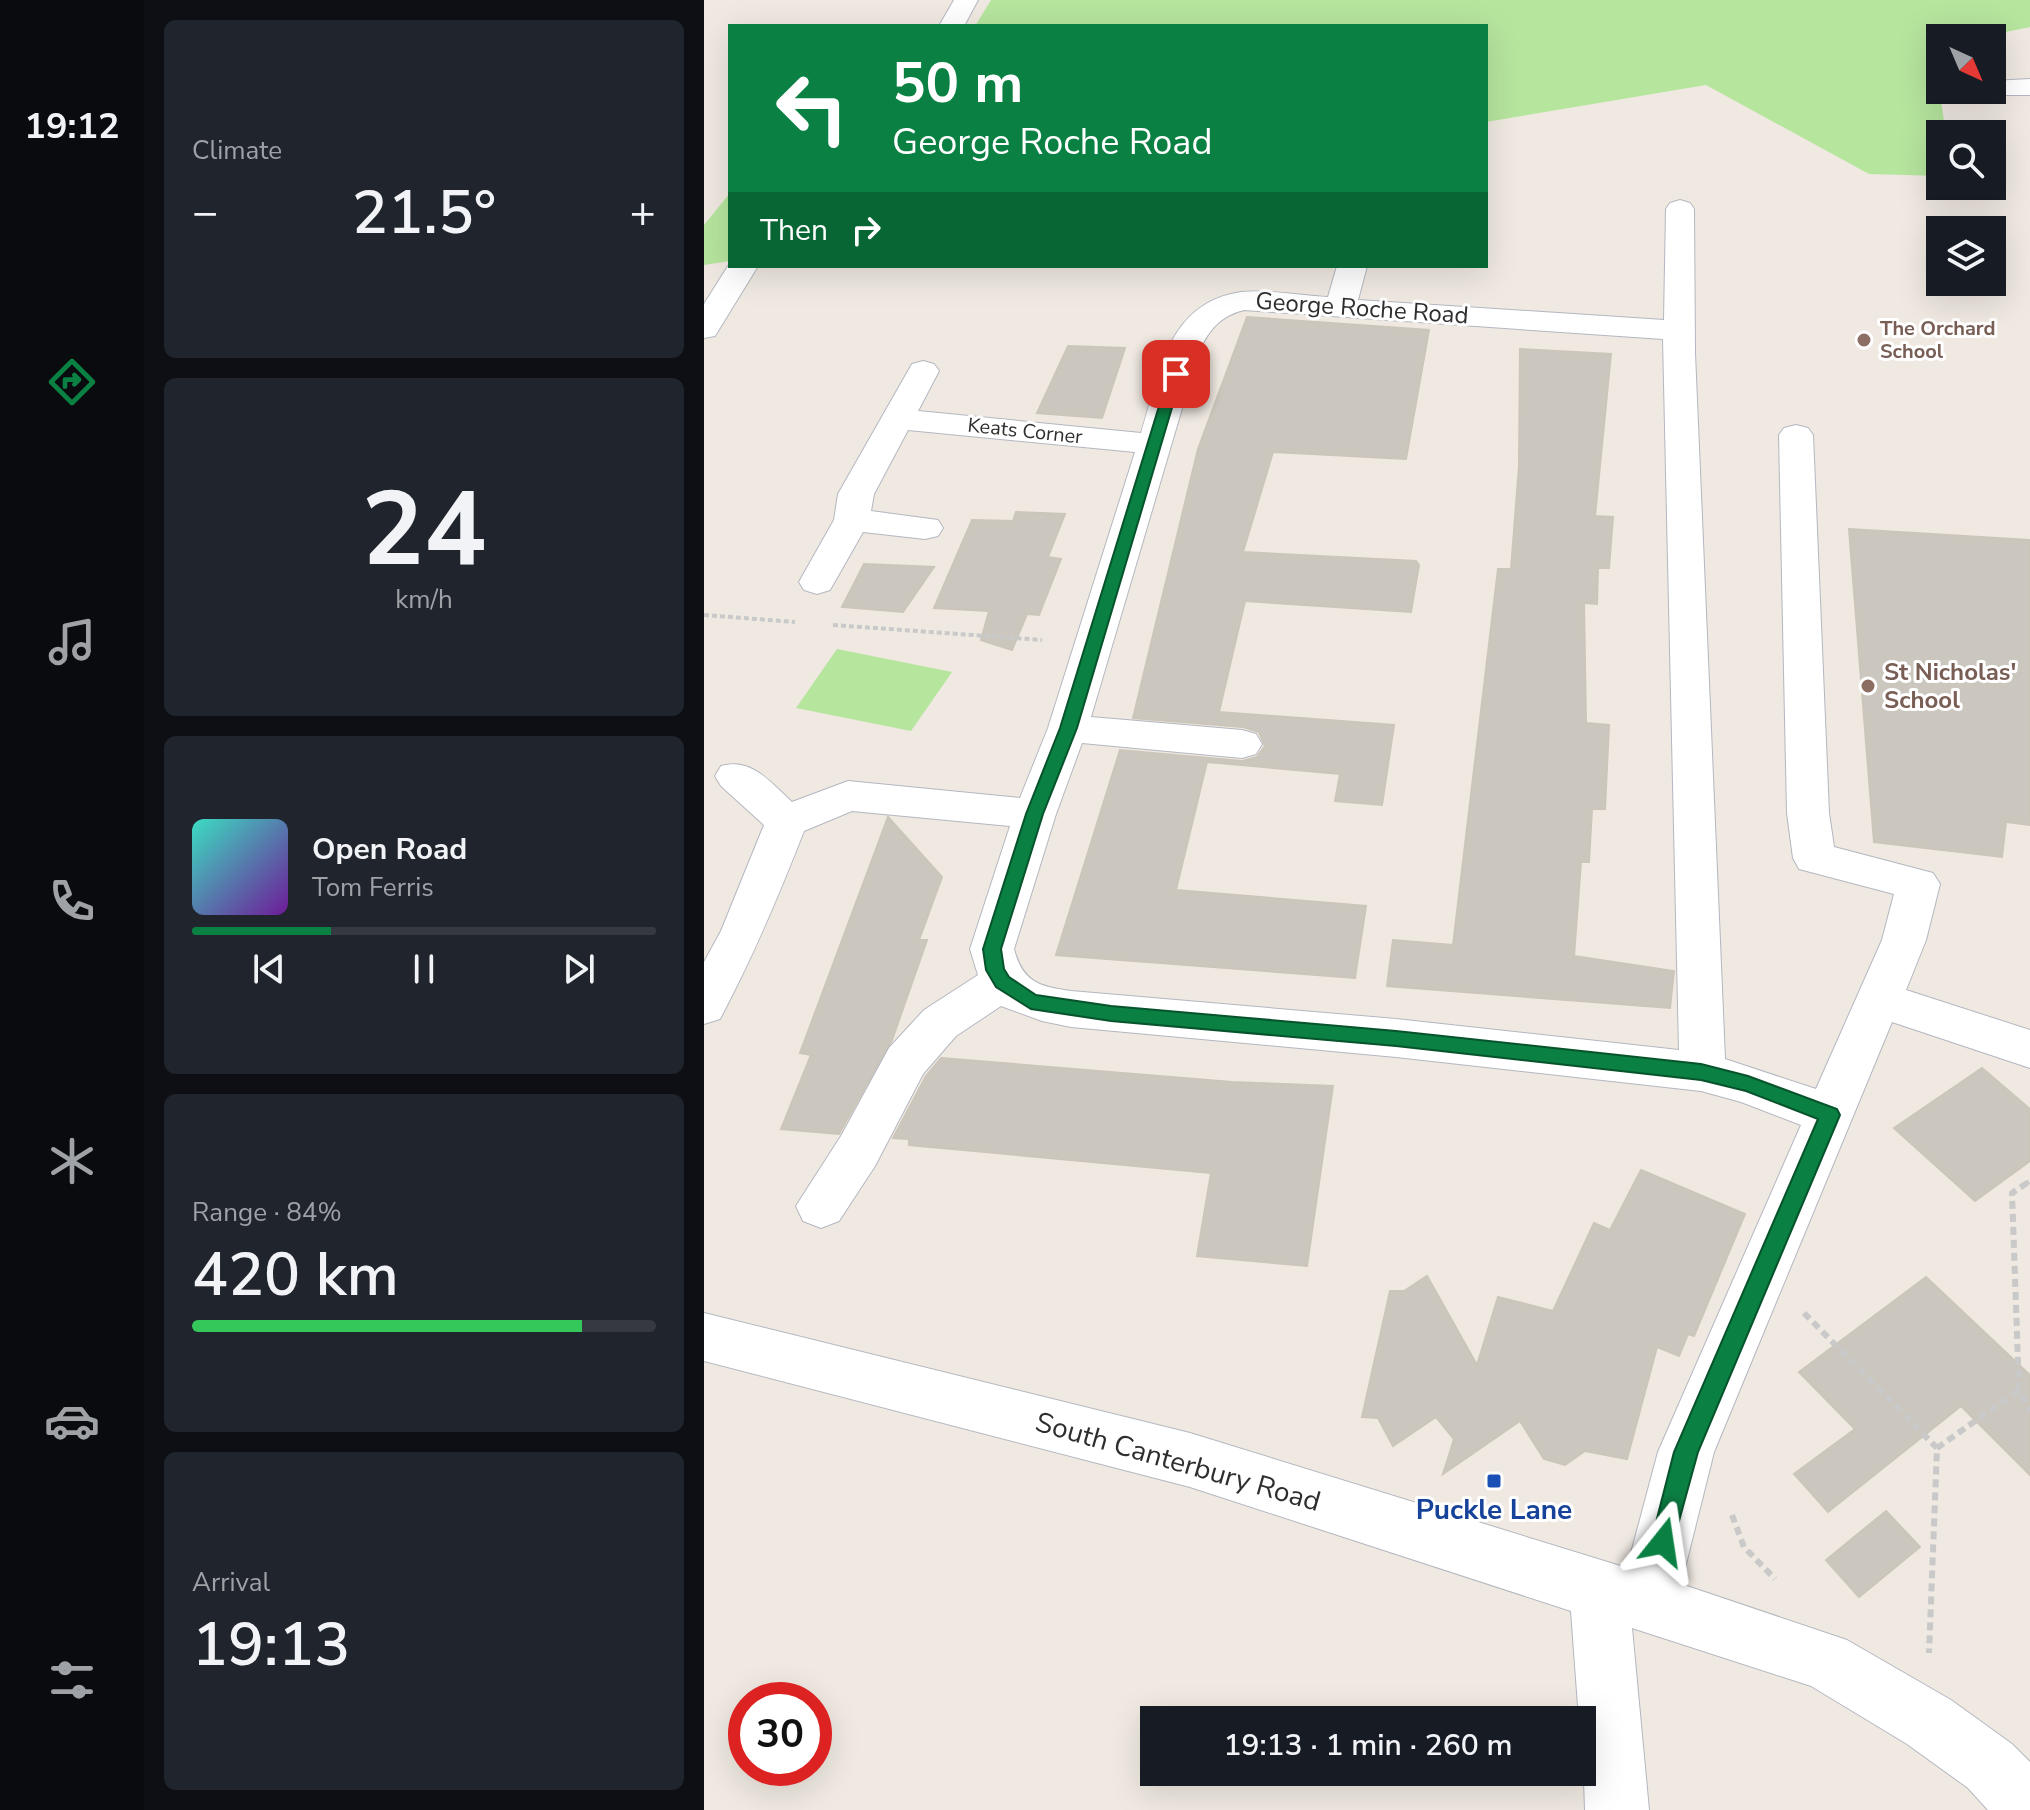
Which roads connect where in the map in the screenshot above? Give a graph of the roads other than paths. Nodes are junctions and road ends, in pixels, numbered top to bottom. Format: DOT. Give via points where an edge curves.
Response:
graph roads {
  1 [pos="966,0"];
  2 [pos="952,24"];
  3 [pos="2030,87"];
  4 [pos="2006,88"];
  5 [pos="1680,209"];
  6 [pos="742,268"];
  7 [pos="1351,268"];
  8 [pos="1341,306"];
  9 [pos="704,329"];
  10 [pos="1679,332"];
  11 [pos="923,371"];
  12 [pos="898,419"];
  13 [pos="1796,435"];
  14 [pos="1153,444"];
  15 [pos="854,507"];
  16 [pos="925,528"];
  17 [pos="817,582"];
  18 [pos="1068,728"];
  19 [pos="1242,744"];
  20 [pos="736,776"];
  21 [pos="1035,814"];
  22 [pos="787,821"];
  23 [pos="1003,982"];
  24 [pos="1879,999"];
  25 [pos="704,1006"];
  26 [pos="2030,1049"];
  27 [pos="1701,1072"];
  28 [pos="1830,1115"];
  29 [pos="821,1206"];
  30 [pos="704,1337"];
  31 [pos="1623,1596"];
  32 [pos="2030,1808"];
  33 [pos="1617,1810"];
  1 -- 2 [label="street"];
  3 -- 4 [label="street"];
  5 -- 10 [label="street"];
  6 -- 9 [label="street"];
  7 -- 8 [label="street"];
  8 -- 10 [label="street, George Roche Road"];
  8 -- 14 [label="street, George Roche Road" via="1244,301 1207,315 1183,351"];
  10 -- 27 [label="street"];
  11 -- 12 [label="street"];
  12 -- 14 [label="street, Keats Corner"];
  12 -- 15 [label="street"];
  13 -- 24 [label="street" via="1808,813 1814,858 1918,884 1904,940"];
  14 -- 18 [label="street, George Roche Road"];
  15 -- 16 [label="street"];
  15 -- 17 [label="street"];
  18 -- 19 [label="street"];
  18 -- 21 [label="street, George Roche Road"];
  20 -- 22 [label="street"];
  21 -- 22 [label="street" via="848,796"];
  21 -- 23 [label="street, George Roche Road" via="992,949"];
  22 -- 25 [label="street" via="743,931"];
  23 -- 27 [label="street" via="1031,1002 1071,1009"];
  23 -- 29 [label="street" via="940,1023 906,1061 858,1151"];
  24 -- 26 [label="street"];
  24 -- 28 [label="street"];
  27 -- 28 [label="street"];
  28 -- 31 [label="street"];
  30 -- 31 [label="street, South Canterbury Road" via="1190,1460"];
  31 -- 32 [label="street, South Canterbury Road" via="1826,1661 1929,1722 1990,1766"];
  31 -- 33 [label="street"];
}
